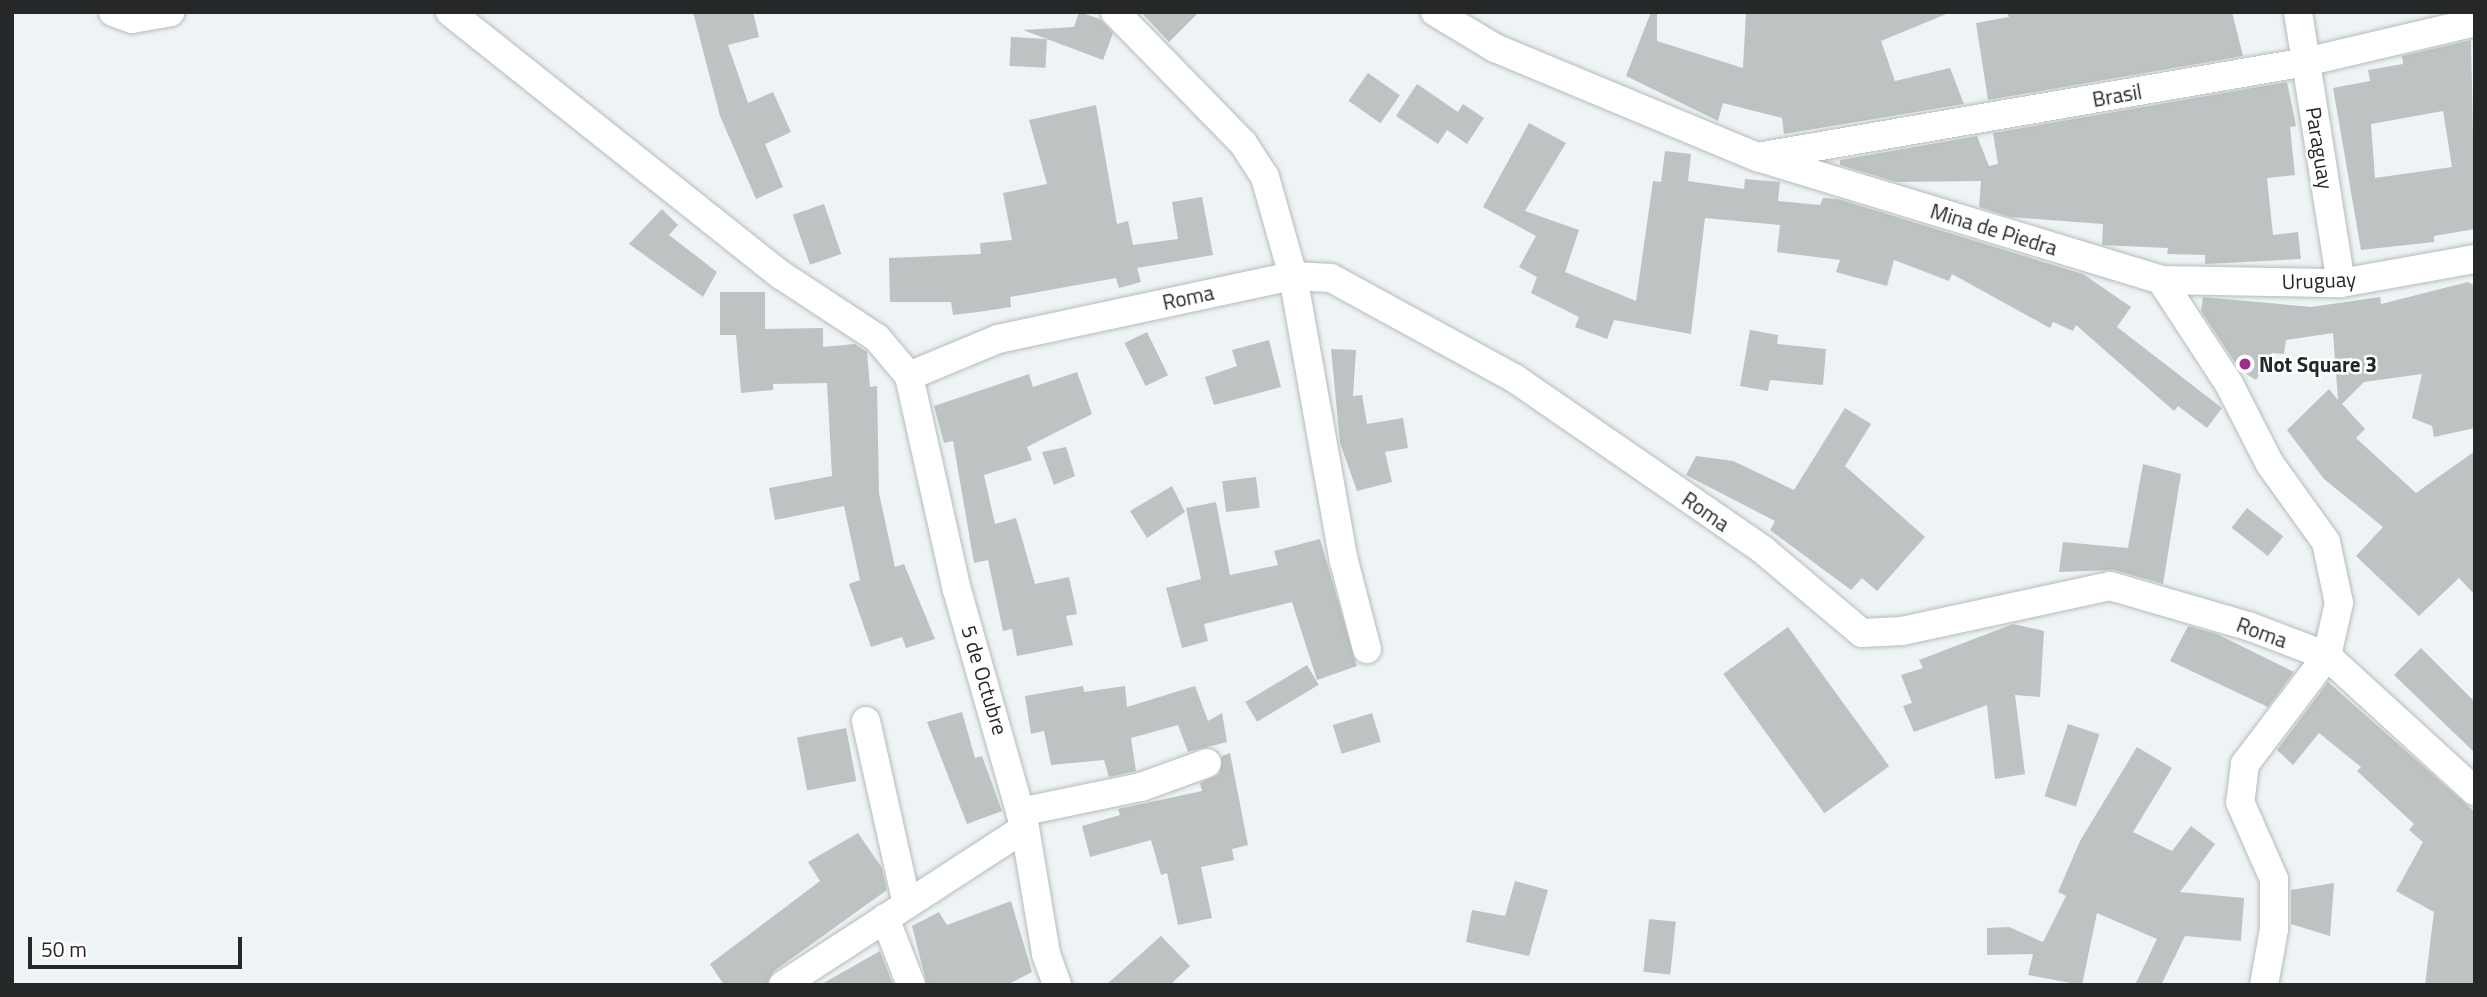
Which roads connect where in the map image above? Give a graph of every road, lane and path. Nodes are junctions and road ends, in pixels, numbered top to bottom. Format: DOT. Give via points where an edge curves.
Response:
graph roads {
  1 [pos="113,12"];
  2 [pos="170,12"];
  3 [pos="450,12"];
  4 [pos="1115,12"];
  5 [pos="1435,12"];
  6 [pos="2298,12"];
  7 [pos="2474,24"];
  8 [pos="2306,62"];
  9 [pos="1757,158"];
  10 [pos="2475,259"];
  11 [pos="1293,276"];
  12 [pos="2161,280"];
  13 [pos="2341,283"];
  14 [pos="909,376"];
  15 [pos="1367,649"];
  16 [pos="2326,656"];
  17 [pos="866,721"];
  18 [pos="1207,763"];
  19 [pos="2475,791"];
  20 [pos="1022,820"];
  21 [pos="896,911"];
  22 [pos="783,985"];
  23 [pos="911,985"];
  24 [pos="1057,985"];
  25 [pos="2264,985"];
  1 -- 2 [label="street" via="132,19"];
  3 -- 14 [label="street" via="781,275 877,338"];
  4 -- 11 [label="street" via="1243,143 1265,177"];
  5 -- 9 [label="street, Mina de Piedra" via="1495,48"];
  6 -- 8 [label="street, Paraguay"];
  7 -- 8 [label="street, Brasil"];
  8 -- 9 [label="street, Brasil"];
  8 -- 13 [label="street, Paraguay"];
  9 -- 12 [label="street, Mina de Piedra"];
  10 -- 13 [label="street, Uruguay"];
  11 -- 14 [label="street, Roma" via="998,339"];
  11 -- 15 [label="street"];
  11 -- 16 [label="street, Roma" via="1331,278 1514,378 1763,550 1862,633 1902,631 2110,586"];
  12 -- 13 [label="street, Uruguay"];
  12 -- 16 [label="street" via="2229,384 2270,464 2326,542 2339,603"];
  14 -- 20 [label="street, 5 de Octubre" via="957,590"];
  16 -- 19 [label="street, Roma"];
  16 -- 25 [label="street" via="2245,764 2240,802 2274,878"];
  17 -- 21 [label="street"];
  18 -- 20 [label="street" via="1141,787"];
  20 -- 21 [label="street"];
  20 -- 24 [label="street, 5 de Octubre" via="1046,954"];
  21 -- 22 [label="street"];
  21 -- 23 [label="street"];
}
